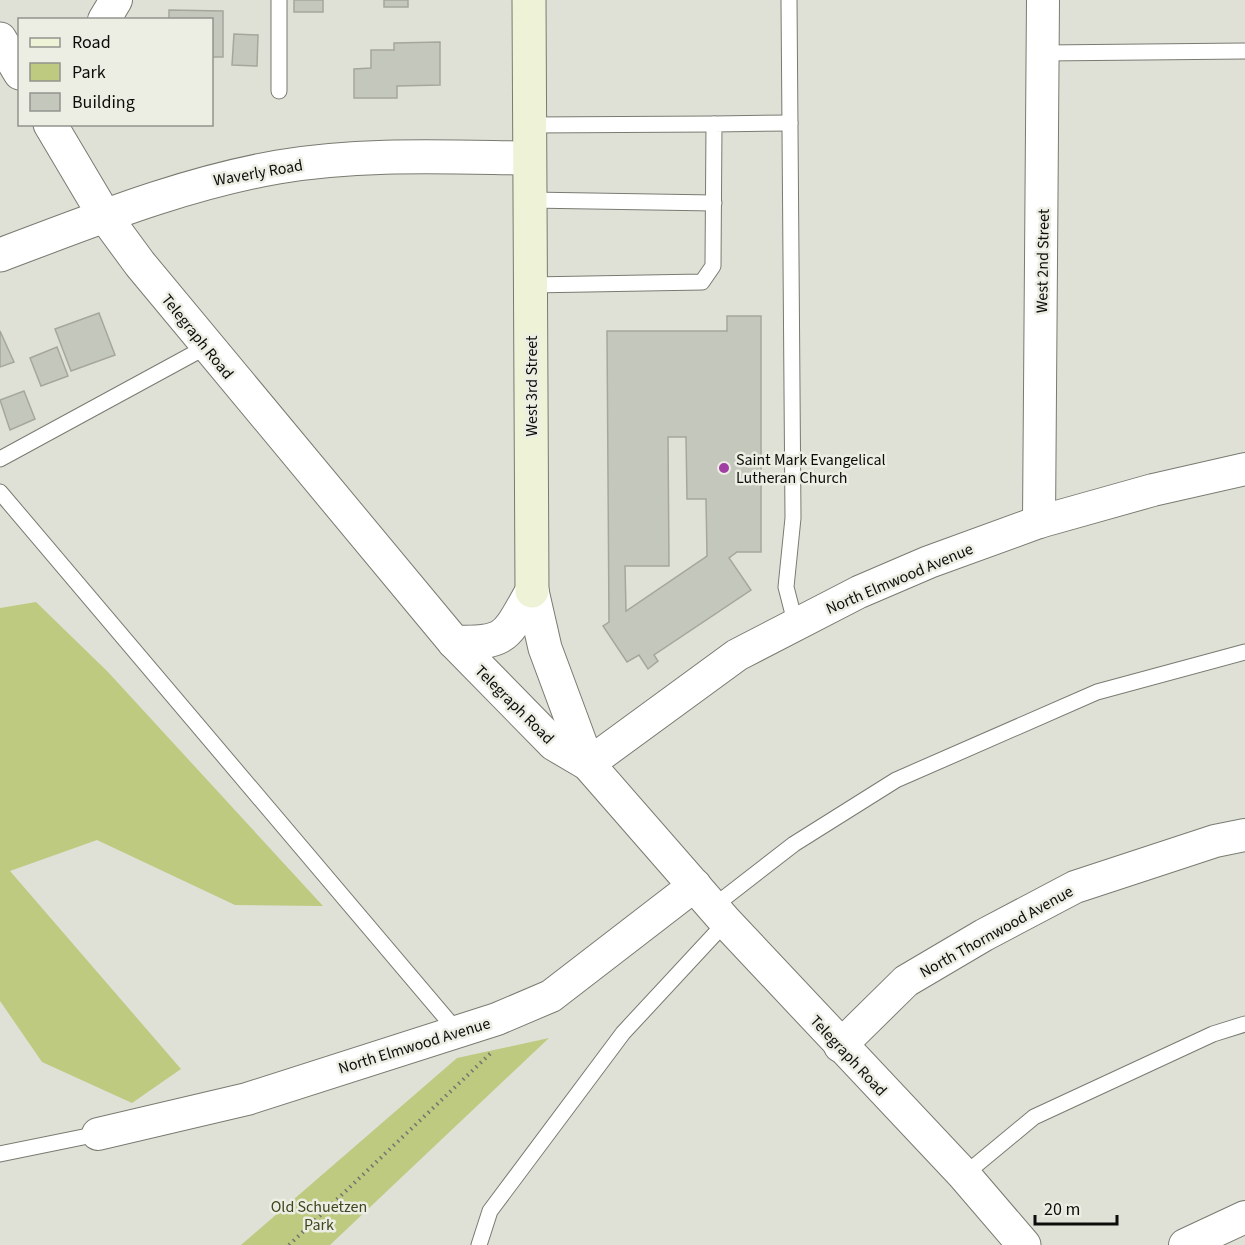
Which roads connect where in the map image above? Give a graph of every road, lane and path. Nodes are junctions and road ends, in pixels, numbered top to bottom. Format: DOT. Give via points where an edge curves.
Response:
graph roads {
  1 [pos="116,0"];
  2 [pos="279,0"];
  3 [pos="529,0"];
  4 [pos="789,0"];
  5 [pos="1043,0"];
  6 [pos="105,18"];
  7 [pos="0,39"];
  8 [pos="1245,51"];
  9 [pos="1044,53"];
  10 [pos="18,70"];
  11 [pos="279,91"];
  12 [pos="790,123"];
  13 [pos="714,124"];
  14 [pos="531,125"];
  15 [pos="51,126"];
  16 [pos="529,158"];
  17 [pos="530,200"];
  18 [pos="714,203"];
  19 [pos="104,215"];
  20 [pos="0,255"];
  21 [pos="531,285"];
  22 [pos="206,347"];
  23 [pos="0,459"];
  24 [pos="1245,469"];
  25 [pos="0,492"];
  26 [pos="1039,522"];
  27 [pos="532,591"];
  28 [pos="795,622"];
  29 [pos="454,642"];
  30 [pos="1245,652"];
  31 [pos="588,764"];
  32 [pos="1245,835"];
  33 [pos="712,904"];
  34 [pos="1245,1024"];
  35 [pos="456,1030"];
  36 [pos="500,1044"];
  37 [pos="840,1046"];
  38 [pos="98,1134"];
  39 [pos="0,1154"];
  40 [pos="964,1175"];
  41 [pos="1245,1217"];
  42 [pos="289,1245"];
  43 [pos="479,1245"];
  44 [pos="1024,1245"];
  45 [pos="1185,1245"];
  1 -- 6 [label="street"];
  2 -- 11 [label="lane"];
  3 -- 14 [label="main road, West 3rd Street"];
  4 -- 12 [label="lane"];
  5 -- 9 [label="street, West 2nd Street"];
  7 -- 10 [label="street"];
  8 -- 9 [label="lane"];
  9 -- 26 [label="street, West 2nd Street"];
  12 -- 13 [label="lane"];
  12 -- 28 [label="lane" via="793,518 786,587"];
  13 -- 14 [label="lane"];
  13 -- 18 [label="lane"];
  14 -- 16 [label="main road, West 3rd Street"];
  15 -- 19 [label="street, Telegraph Road"];
  16 -- 17 [label="main road, West 3rd Street"];
  16 -- 19 [label="street, Waverly Road" via="390,156 278,167 206,182"];
  17 -- 18 [label="lane"];
  17 -- 21 [label="main road, West 3rd Street"];
  18 -- 21 [label="lane" via="713,266 702,282"];
  19 -- 20 [label="street, Waverly Road"];
  19 -- 22 [label="street, Telegraph Road"];
  21 -- 27 [label="main road, West 3rd Street"];
  22 -- 23 [label="lane"];
  22 -- 29 [label="street, Telegraph Road"];
  24 -- 26 [label="street, North Elmwood Avenue"];
  25 -- 35 [label="lane"];
  26 -- 28 [label="street, North Elmwood Avenue" via="929,562"];
  27 -- 29 [label="street" via="507,632 497,639 487,643"];
  27 -- 31 [label="street, West 3rd Street" via="545,648"];
  28 -- 31 [label="street, North Elmwood Avenue" via="737,655"];
  29 -- 31 [label="street, Telegraph Road" via="554,744"];
  30 -- 33 [label="lane" via="1097,693 896,780 794,844"];
  31 -- 33 [label="street, Telegraph Road"];
  32 -- 37 [label="street, North Thornwood Avenue" via="1215,841 1076,887 1014,919 906,981"];
  33 -- 35 [label="street, North Elmwood Avenue" via="551,996 497,1019"];
  33 -- 37 [label="street, Telegraph Road"];
  33 -- 43 [label="lane" via="623,1033 490,1211"];
  34 -- 40 [label="lane" via="1213,1034 1034,1117"];
  35 -- 38 [label="street, North Elmwood Avenue" via="248,1099"];
  36 -- 42 [label="path"];
  37 -- 40 [label="street, Telegraph Road"];
  38 -- 39 [label="lane"];
  40 -- 44 [label="street, Telegraph Road"];
  41 -- 45 [label="street"];
}
